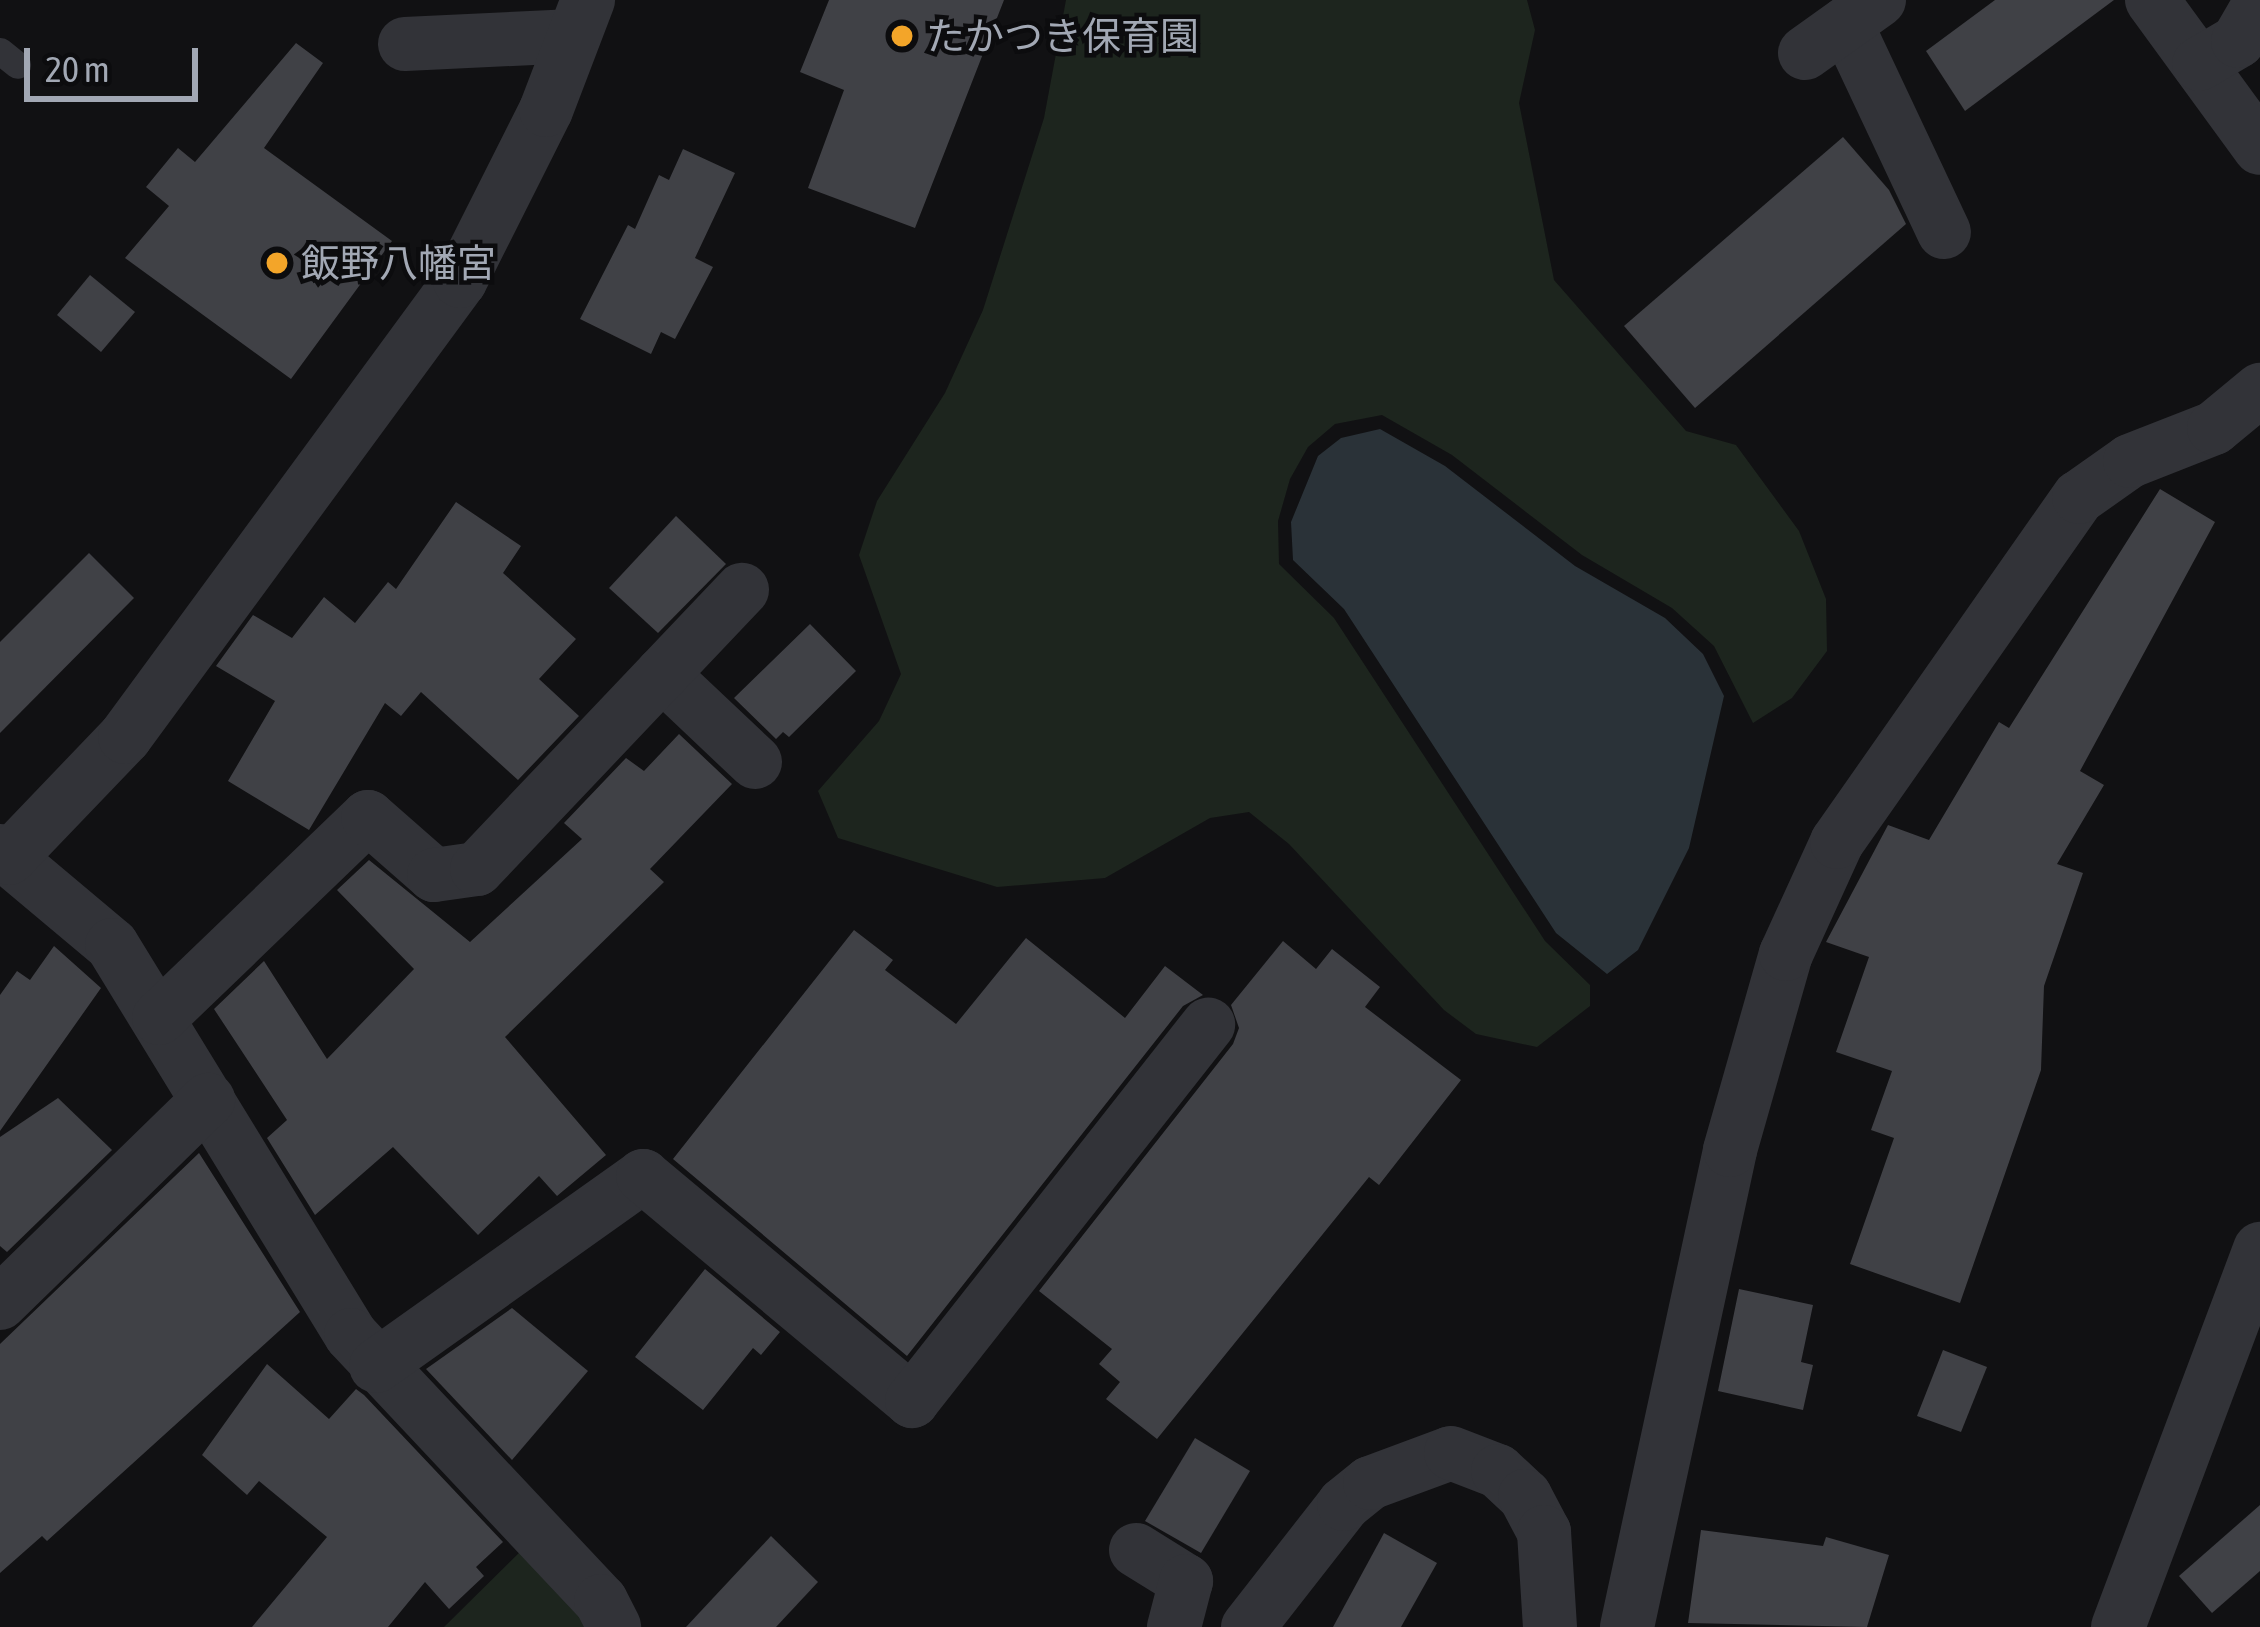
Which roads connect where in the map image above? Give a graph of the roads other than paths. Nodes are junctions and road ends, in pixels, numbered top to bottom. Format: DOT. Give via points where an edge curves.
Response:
graph roads {
  1 [pos="2152,0"];
  2 [pos="2260,3"];
  3 [pos="581,18"];
  4 [pos="1843,26"];
  5 [pos="405,44"];
  6 [pos="2199,64"];
  7 [pos="2260,148"];
  8 [pos="1944,232"];
  9 [pos="2260,390"];
  10 [pos="742,590"];
  11 [pos="662,674"];
  12 [pos="754,762"];
  13 [pos="5,854"];
  14 [pos="159,1018"];
  15 [pos="1208,1025"];
  16 [pos="208,1100"];
  17 [pos="2260,1249"];
  18 [pos="0,1303"];
  19 [pos="376,1366"];
  20 [pos="1136,1550"];
  21 [pos="614,1627"];
  22 [pos="1174,1627"];
  23 [pos="1248,1627"];
  24 [pos="1550,1627"];
  25 [pos="1627,1627"];
  26 [pos="2117,1627"];
  1 -- 6 [label="street"];
  2 -- 6 [label="street" via="2238,40"];
  3 -- 5 [label="street"];
  3 -- 13 [label="street" via="460,281 125,737"];
  4 -- 8 [label="street"];
  6 -- 7 [label="street"];
  9 -- 25 [label="street" via="2214,428 2130,461 2079,497 1837,842 1786,954 1730,1150"];
  10 -- 11 [label="street"];
  11 -- 12 [label="street"];
  11 -- 14 [label="street" via="477,869 434,875 368,817"];
  13 -- 14 [label="street" via="93,924"];
  14 -- 16 [label="street"];
  15 -- 19 [label="street" via="912,1401 643,1176"];
  16 -- 18 [label="street"];
  16 -- 19 [label="street"];
  17 -- 26 [label="street"];
  19 -- 21 [label="street" via="601,1601"];
  20 -- 22 [label="street" via="1186,1581"];
  23 -- 24 [label="street" via="1343,1504 1370,1483 1451,1454 1498,1471 1526,1496 1544,1532"];
}
